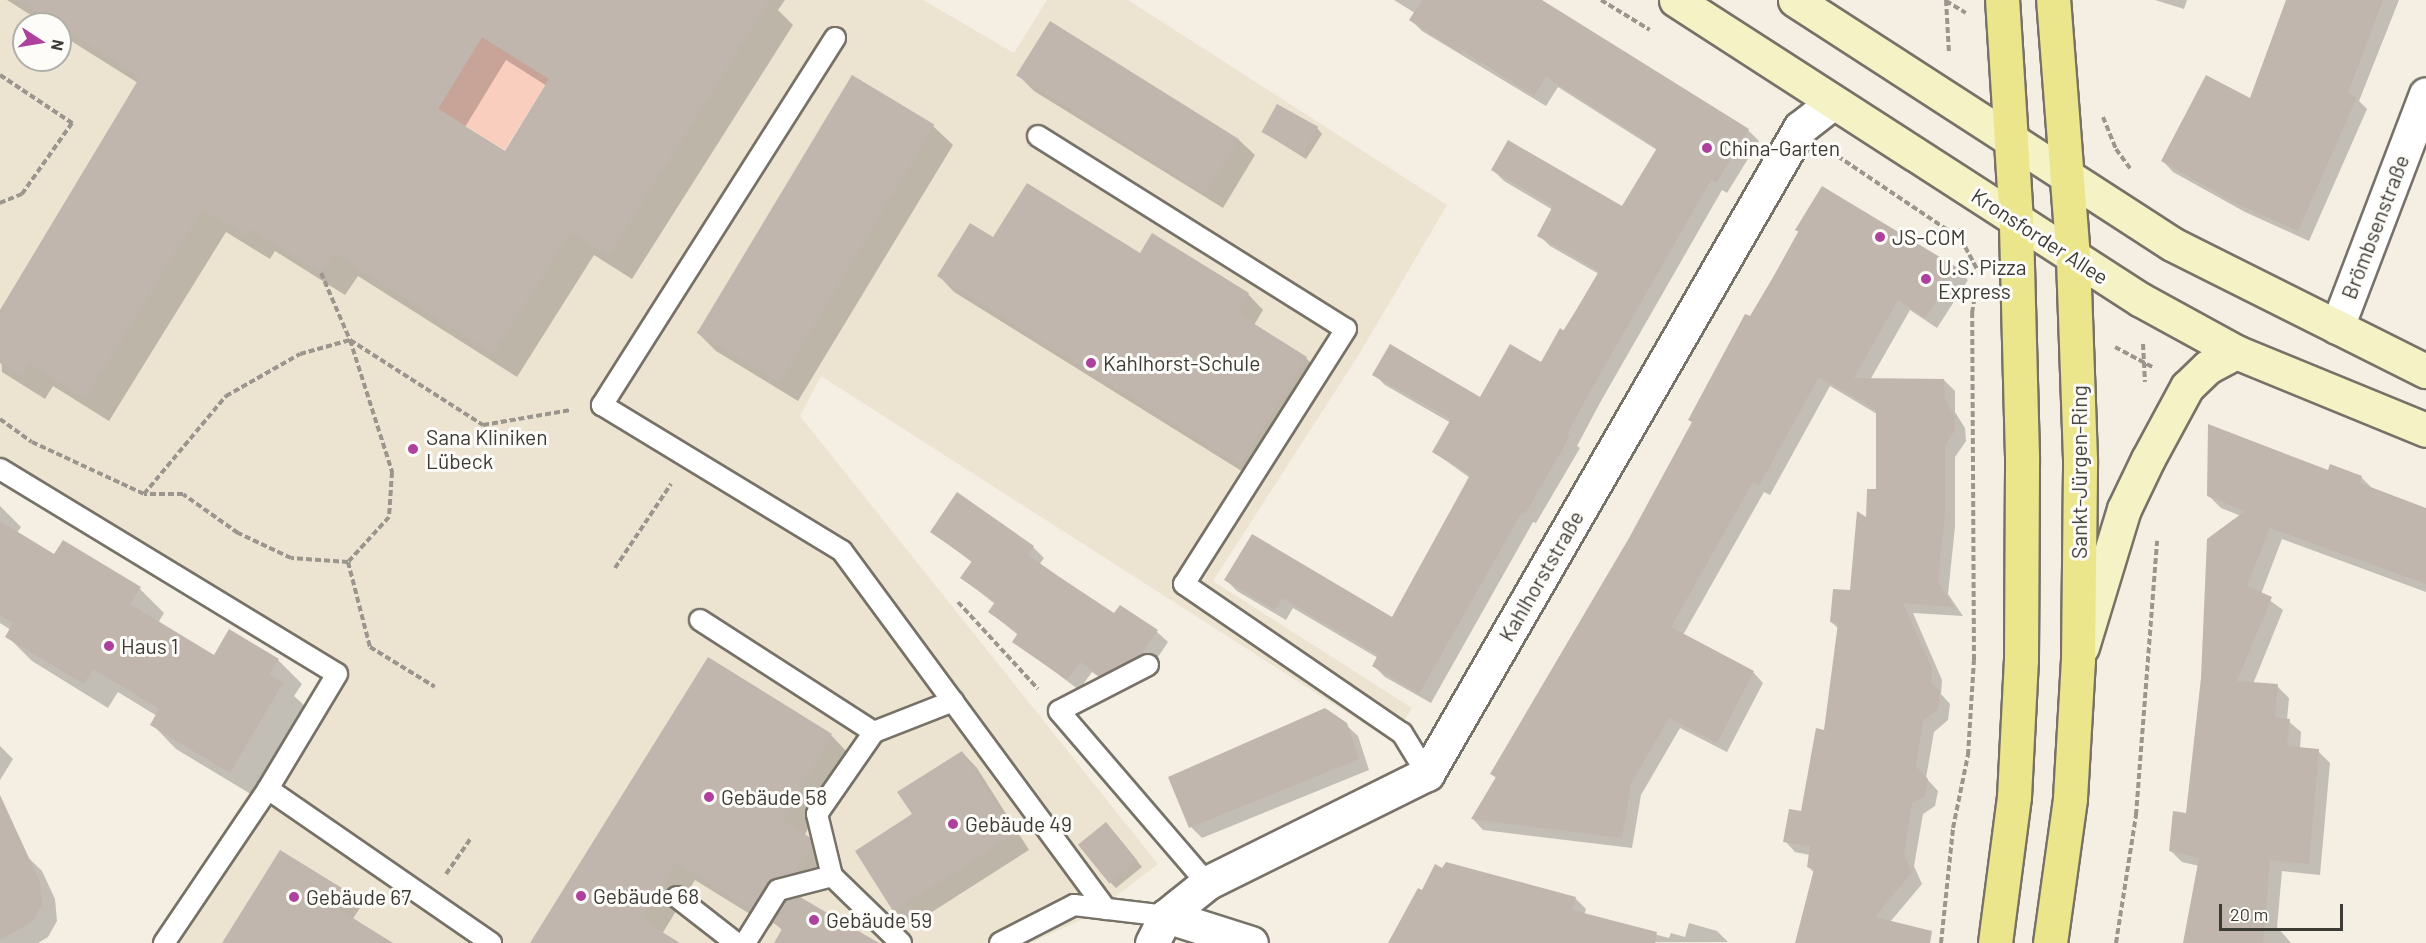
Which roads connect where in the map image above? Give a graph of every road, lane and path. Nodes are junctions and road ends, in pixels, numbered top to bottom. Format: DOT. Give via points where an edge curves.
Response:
graph roads {
  1 [pos="1676,0"];
  2 [pos="1795,0"];
  3 [pos="1946,0"];
  4 [pos="2002,0"];
  5 [pos="2053,0"];
  6 [pos="1835,8"];
  7 [pos="2004,36"];
  8 [pos="836,38"];
  9 [pos="2058,73"];
  10 [pos="0,75"];
  11 [pos="2426,94"];
  12 [pos="1831,104"];
  13 [pos="1038,136"];
  14 [pos="2011,140"];
  15 [pos="2136,177"];
  16 [pos="2066,178"];
  17 [pos="0,203"];
  18 [pos="2016,221"];
  19 [pos="2073,258"];
  20 [pos="1979,272"];
  21 [pos="321,273"];
  22 [pos="2337,327"];
  23 [pos="350,340"];
  24 [pos="2236,352"];
  25 [pos="2426,372"];
  26 [pos="602,405"];
  27 [pos="0,419"];
  28 [pos="2426,430"];
  29 [pos="687,459"];
  30 [pos="0,469"];
  31 [pos="144,494"];
  32 [pos="2157,531"];
  33 [pos="348,562"];
  34 [pos="615,568"];
  35 [pos="958,602"];
  36 [pos="700,620"];
  37 [pos="2078,660"];
  38 [pos="1148,665"];
  39 [pos="435,687"];
  40 [pos="952,701"];
  41 [pos="1059,711"];
  42 [pos="874,732"];
  43 [pos="1427,774"];
  44 [pos="268,789"];
  45 [pos="471,838"];
  46 [pos="832,876"];
  47 [pos="1207,883"];
  48 [pos="677,897"];
  49 [pos="429,900"];
  50 [pos="1106,909"];
  51 [pos="1159,929"];
  52 [pos="164,943"];
  53 [pos="490,943"];
  54 [pos="736,943"];
  55 [pos="745,943"];
  56 [pos="901,943"];
  57 [pos="1000,943"];
  58 [pos="1251,943"];
  59 [pos="1941,943"];
  60 [pos="1995,943"];
  61 [pos="2050,943"];
  62 [pos="2116,943"];
  1 -- 12 [label="main road, Kronsforder Allee"];
  2 -- 6 [label="main road"];
  3 -- 7 [label="path"];
  4 -- 7 [label="main road"];
  5 -- 9 [label="main road, Sankt-Jürgen-Ring"];
  6 -- 14 [label="main road"];
  7 -- 14 [label="main road"];
  8 -- 26 [label="lane"];
  9 -- 15 [label="path" via="2095,98 2116,149"];
  9 -- 16 [label="main road, Sankt-Jürgen-Ring"];
  10 -- 17 [label="path" via="72,123 22,194"];
  11 -- 22 [label="street, Brömbsenstraße"];
  12 -- 18 [label="main road, Kronsforder Allee"];
  12 -- 43 [label="street, Kahlhorststraße" via="1800,129"];
  13 -- 43 [label="lane" via="1346,328 1184,584 1402,733"];
  14 -- 16 [label="main road"];
  14 -- 18 [label="main road"];
  16 -- 19 [label="main road, Sankt-Jürgen-Ring"];
  16 -- 22 [label="main road" via="2172,244"];
  18 -- 19 [label="main road, Kronsforder Allee"];
  18 -- 60 [label="main road" via="2022,456 2021,660 2014,797"];
  19 -- 24 [label="main road, Kronsforder Allee"];
  19 -- 37 [label="main road, Sankt-Jürgen-Ring" via="2080,459"];
  20 -- 59 [label="path" via="1972,313 1974,660 1968,755 1953,828"];
  21 -- 23 [label="path"];
  22 -- 25 [label="main road"];
  23 -- 26 [label="path" via="483,425"];
  23 -- 31 [label="path" via="300,354 226,396"];
  23 -- 33 [label="path" via="392,472 389,517"];
  24 -- 28 [label="main road, Kronsforder Allee"];
  24 -- 37 [label="main road" via="2208,367 2187,387 2148,459 2124,509"];
  26 -- 29 [label="lane"];
  27 -- 31 [label="path" via="32,442"];
  29 -- 34 [label="path"];
  29 -- 40 [label="lane" via="842,551"];
  30 -- 44 [label="lane" via="337,674"];
  31 -- 33 [label="path" via="183,494 238,533 291,558"];
  32 -- 62 [label="path" via="2136,815"];
  33 -- 39 [label="path" via="370,647"];
  35 -- 41 [label="path"];
  36 -- 42 [label="lane"];
  37 -- 61 [label="main road, Sankt-Jürgen-Ring" via="2070,798"];
  38 -- 41 [label="lane"];
  40 -- 42 [label="lane"];
  40 -- 50 [label="lane"];
  41 -- 47 [label="lane"];
  42 -- 46 [label="lane" via="817,814"];
  43 -- 47 [label="street"];
  44 -- 49 [label="lane"];
  44 -- 52 [label="lane"];
  45 -- 49 [label="path"];
  46 -- 55 [label="lane" via="778,890"];
  46 -- 56 [label="lane"];
  47 -- 51 [label="street"];
  48 -- 54 [label="lane"];
  49 -- 53 [label="lane"];
  50 -- 51 [label="lane"];
  50 -- 57 [label="lane" via="1074,905"];
  51 -- 58 [label="street"];
}
